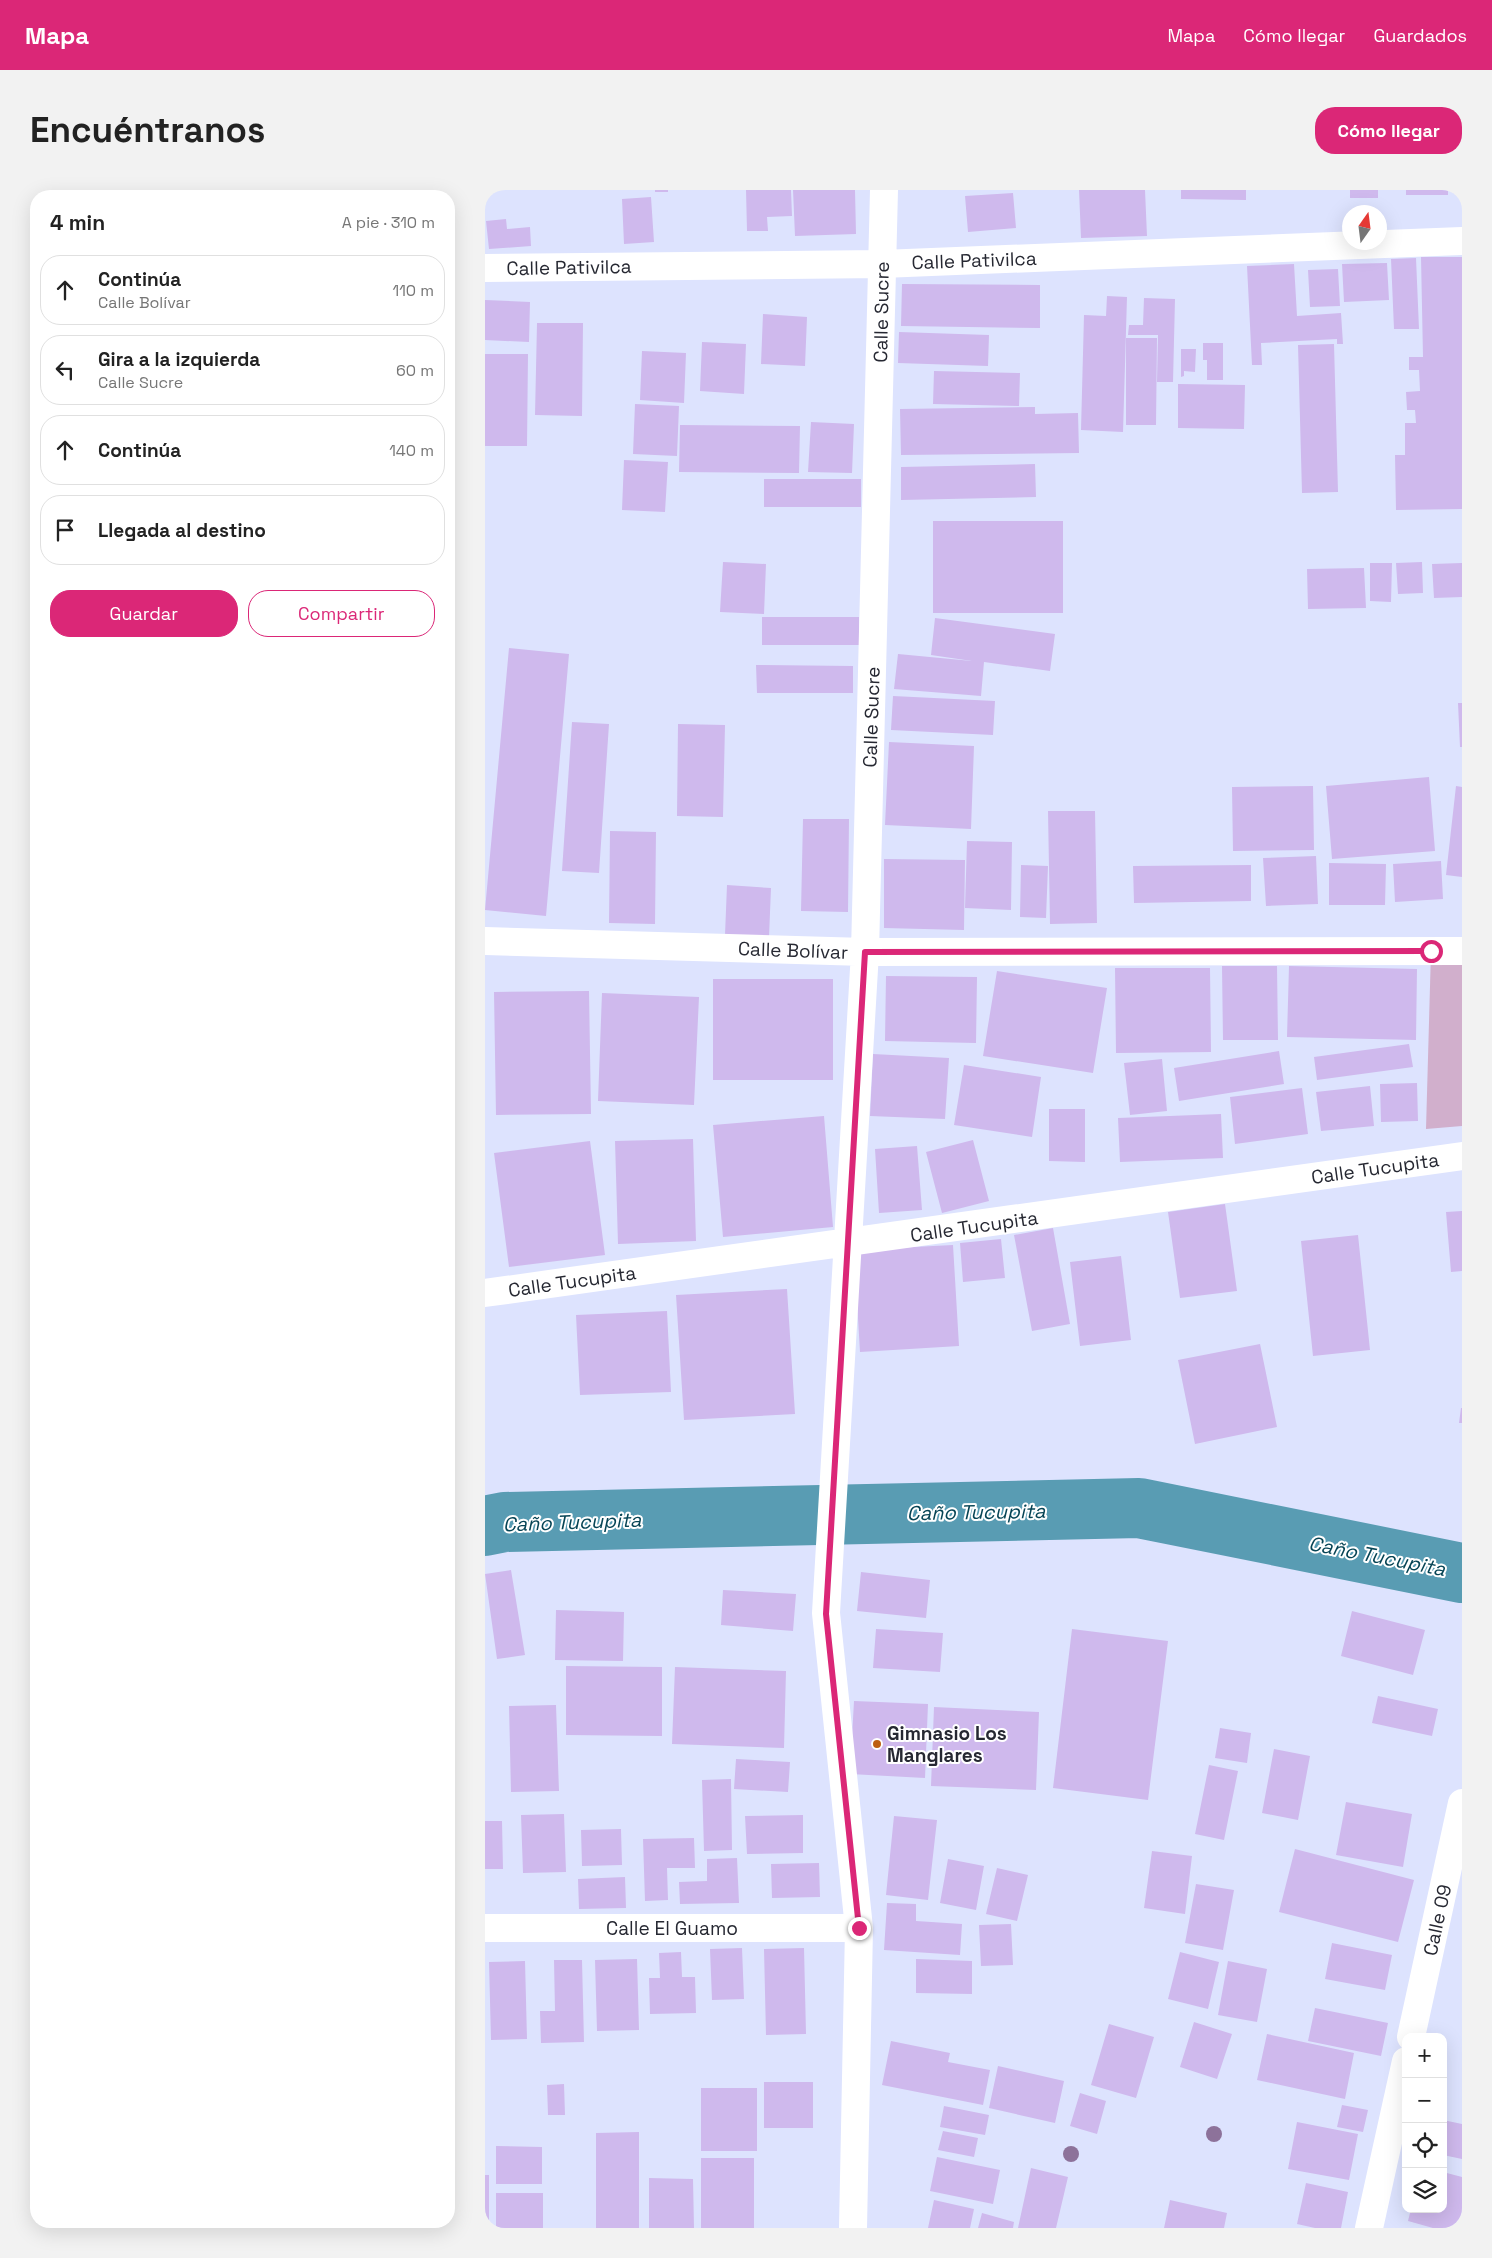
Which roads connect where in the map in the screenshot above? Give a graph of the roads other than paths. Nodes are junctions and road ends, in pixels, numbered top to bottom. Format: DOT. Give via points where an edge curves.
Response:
graph roads {
  1 [pos="884,190"];
  2 [pos="1462,241"];
  3 [pos="882,264"];
  4 [pos="485,268"];
  5 [pos="485,941"];
  6 [pos="1462,951"];
  7 [pos="865,952"];
  8 [pos="1462,1156"];
  9 [pos="847,1244"];
  10 [pos="485,1293"];
  11 [pos="1462,1803"];
  12 [pos="485,1928"];
  13 [pos="859,1928"];
  14 [pos="1412,2033"];
  15 [pos="1402,2078"];
  16 [pos="853,2228"];
  17 [pos="1369,2228"];
  1 -- 3 [label="street, Calle Sucre"];
  2 -- 3 [label="street, Calle Pativilca"];
  3 -- 4 [label="street, Calle Pativilca"];
  3 -- 7 [label="street, Calle Sucre"];
  5 -- 7 [label="street, Calle Bolívar"];
  6 -- 7 [label="street, Calle Bolívar"];
  7 -- 9 [label="street, Calle Sucre"];
  8 -- 9 [label="street, Calle Tucupita"];
  9 -- 10 [label="street, Calle Tucupita"];
  9 -- 13 [label="street, Calle Sucre" via="826,1614"];
  11 -- 14 [label="street, Calle 09"];
  12 -- 13 [label="street, Calle El Guamo"];
  13 -- 16 [label="street, Calle Sucre"];
  15 -- 17 [label="street"];
}
